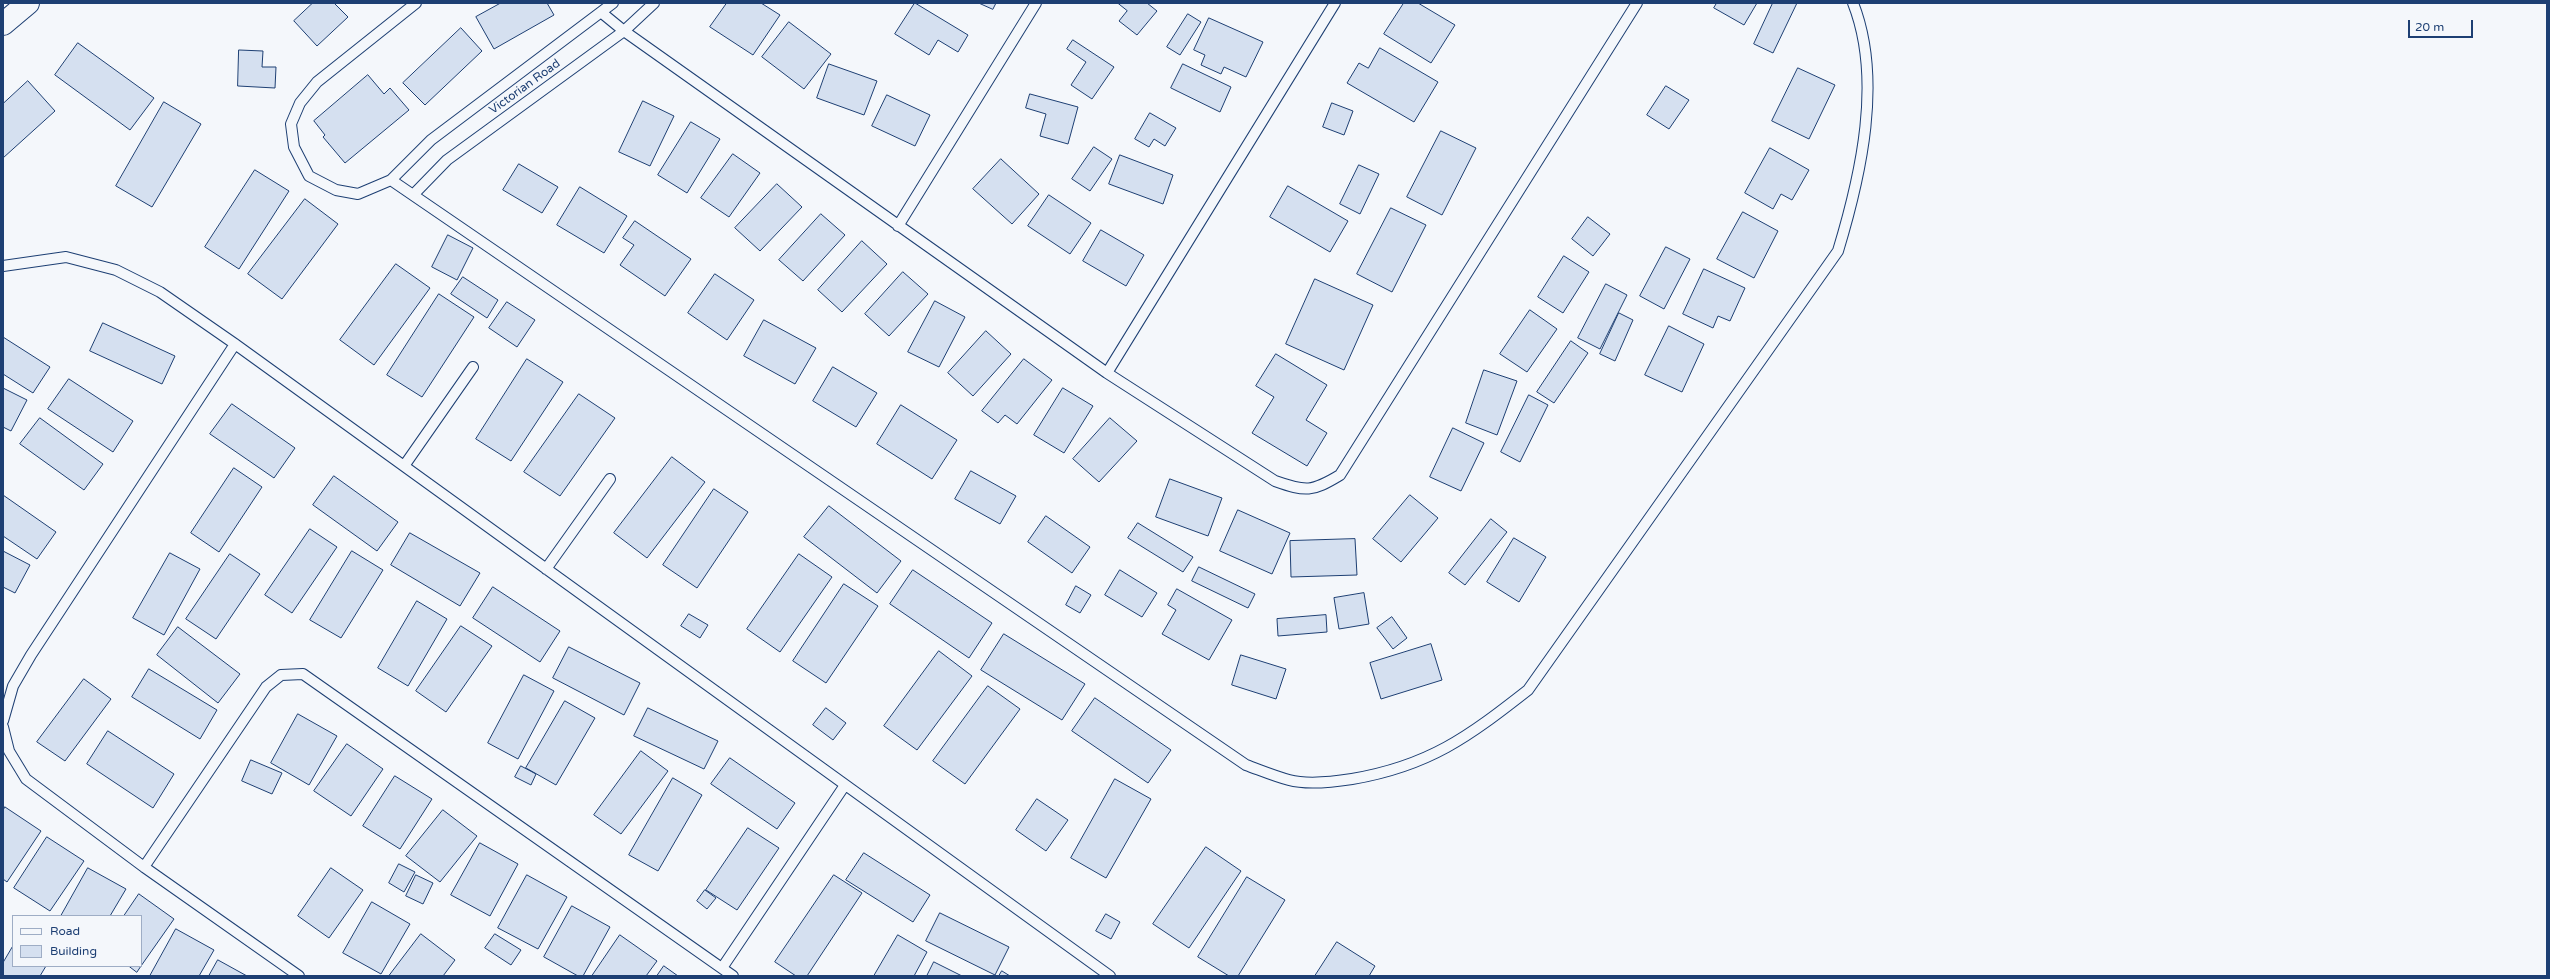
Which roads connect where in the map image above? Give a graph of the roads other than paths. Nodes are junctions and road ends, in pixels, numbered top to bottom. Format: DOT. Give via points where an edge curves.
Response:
graph roads {
  1 [pos="28,3"];
  2 [pos="416,3"];
  3 [pos="613,3"];
  4 [pos="654,3"];
  5 [pos="1036,3"];
  6 [pos="1335,3"];
  7 [pos="1637,3"];
  8 [pos="1853,3"];
  9 [pos="602,13"];
  10 [pos="3,24"];
  11 [pos="624,31"];
  12 [pos="391,180"];
  13 [pos="413,195"];
  14 [pos="898,226"];
  15 [pos="3,266"];
  16 [pos="235,344"];
  17 [pos="473,367"];
  18 [pos="1107,373"];
  19 [pos="404,466"];
  20 [pos="610,479"];
  21 [pos="546,569"];
  22 [pos="3,721"];
  23 [pos="3,727"];
  24 [pos="845,785"];
  25 [pos="144,867"];
  26 [pos="722,968"];
  27 [pos="299,976"];
  28 [pos="733,976"];
  29 [pos="1110,976"];
  1 -- 10 [label="street"];
  2 -- 12 [label="lane" via="317,82 300,103 291,124 294,147 309,176 336,190 358,194"];
  3 -- 9 [label="lane, Victorian Road"];
  4 -- 11 [label="lane, Victorian Road"];
  5 -- 14 [label="lane"];
  6 -- 18 [label="lane"];
  7 -- 18 [label="lane" via="1340,475 1318,488 1298,489 1275,481"];
  8 -- 13 [label="lane" via="1860,21 1868,83 1855,195 1838,250 1528,690 1476,731 1428,758 1384,773 1335,782 1290,781 1246,765"];
  9 -- 11 [label="lane"];
  9 -- 12 [label="lane, Victorian Road" via="431,140"];
  11 -- 13 [label="lane, Victorian Road" via="447,160"];
  11 -- 14 [label="lane"];
  12 -- 13 [label="lane"];
  14 -- 18 [label="lane"];
  15 -- 16 [label="lane" via="66,257 116,270 160,292"];
  16 -- 19 [label="lane"];
  16 -- 22 [label="lane" via="27,661 13,686"];
  17 -- 19 [label="lane"];
  19 -- 21 [label="lane"];
  20 -- 21 [label="lane"];
  21 -- 24 [label="lane"];
  23 -- 25 [label="lane" via="9,751 26,780"];
  24 -- 26 [label="lane"];
  24 -- 29 [label="lane"];
  25 -- 26 [label="lane" via="266,687 281,675 302,674"];
  25 -- 27 [label="lane"];
  26 -- 28 [label="lane"];
}
